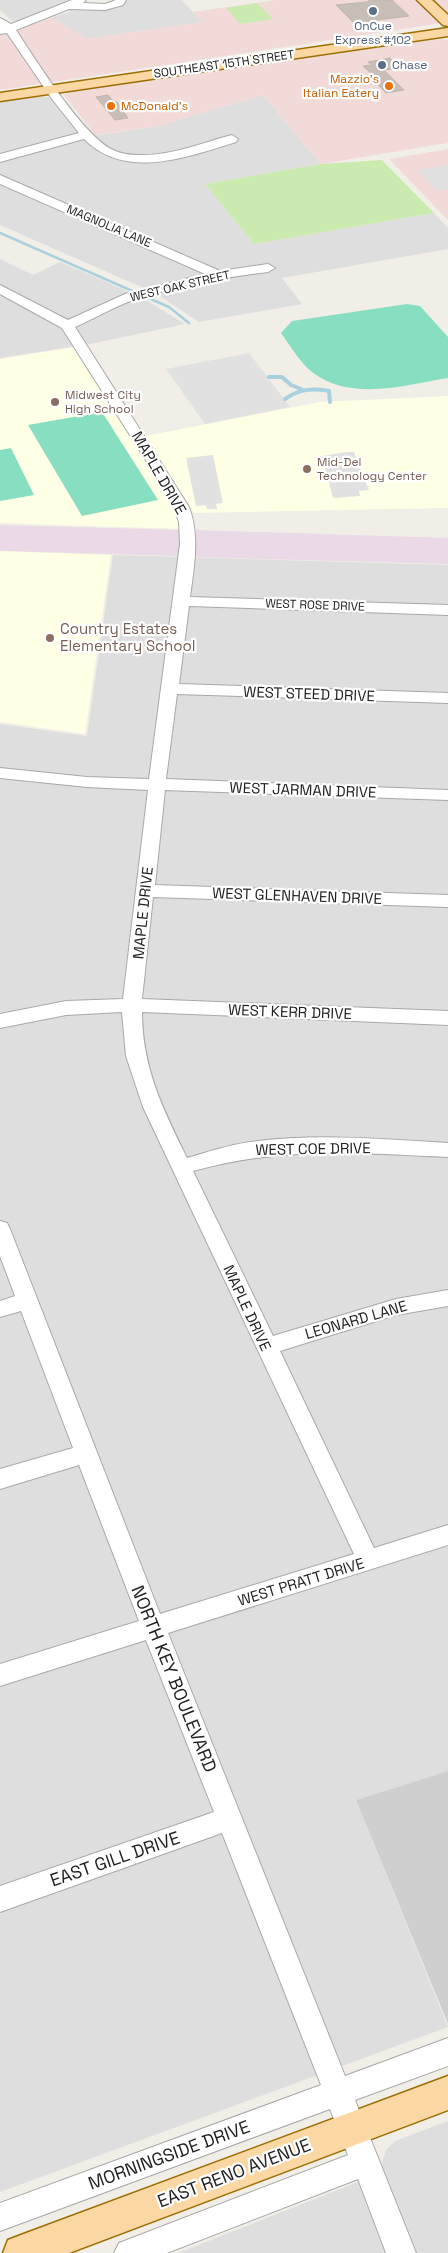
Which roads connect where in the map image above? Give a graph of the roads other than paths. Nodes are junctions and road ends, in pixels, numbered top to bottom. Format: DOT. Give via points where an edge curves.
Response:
graph roads {
  1 [pos="81,0"];
  2 [pos="121,0"];
  3 [pos="424,0"];
  4 [pos="67,6"];
  5 [pos="0,21"];
  6 [pos="448,22"];
  7 [pos="5,30"];
  8 [pos="448,32"];
  9 [pos="52,89"];
  10 [pos="0,97"];
  11 [pos="88,134"];
  12 [pos="232,139"];
  13 [pos="0,158"];
  14 [pos="0,179"];
  15 [pos="268,268"];
  16 [pos="216,275"];
  17 [pos="4,295"];
  18 [pos="67,325"];
  19 [pos="181,601"];
  20 [pos="448,610"];
  21 [pos="170,689"];
  22 [pos="448,698"];
  23 [pos="0,773"];
  24 [pos="157,785"];
  25 [pos="448,795"];
  26 [pos="146,891"];
  27 [pos="448,901"];
  28 [pos="132,1005"];
  29 [pos="448,1018"];
  30 [pos="0,1021"];
  31 [pos="448,1150"];
  32 [pos="181,1167"];
  33 [pos="0,1229"];
  34 [pos="448,1298"];
  35 [pos="27,1301"];
  36 [pos="0,1309"];
  37 [pos="266,1347"];
  38 [pos="87,1453"];
  39 [pos="0,1479"];
  40 [pos="448,1535"];
  41 [pos="369,1561"];
  42 [pos="152,1626"];
  43 [pos="0,1675"];
  44 [pos="230,1818"];
  45 [pos="0,1899"];
  46 [pos="448,2052"];
  47 [pos="338,2092"];
  48 [pos="448,2093"];
  49 [pos="352,2129"];
  50 [pos="366,2162"];
  51 [pos="0,2217"];
  52 [pos="21,2253"];
  53 [pos="129,2253"];
  54 [pos="401,2253"];
  1 -- 4 [label="street"];
  2 -- 4 [label="street" via="105,7"];
  3 -- 6 [label="main road"];
  4 -- 7 [label="street"];
  5 -- 7 [label="street"];
  7 -- 9 [label="street"];
  8 -- 9 [label="main road, SOUTHEAST 15TH STREET"];
  9 -- 10 [label="main road, SOUTHEAST 15TH STREET"];
  9 -- 11 [label="street"];
  11 -- 12 [label="street" via="107,152 133,158 200,150"];
  11 -- 13 [label="street"];
  14 -- 16 [label="street, MAGNOLIA LANE"];
  15 -- 16 [label="street, WEST OAK STREET"];
  16 -- 18 [label="street, WEST OAK STREET" via="130,297"];
  17 -- 18 [label="street, MAPLE DRIVE"];
  18 -- 19 [label="street, MAPLE DRIVE" via="184,510 189,529"];
  19 -- 20 [label="street, WEST ROSE DRIVE"];
  19 -- 21 [label="street, MAPLE DRIVE"];
  21 -- 22 [label="street, WEST STEED DRIVE"];
  21 -- 24 [label="street, MAPLE DRIVE"];
  23 -- 24 [label="street, WEST JARMAN DRIVE"];
  24 -- 25 [label="street, WEST JARMAN DRIVE"];
  24 -- 26 [label="street, MAPLE DRIVE"];
  26 -- 27 [label="street, WEST GLENHAVEN DRIVE"];
  26 -- 28 [label="street, MAPLE DRIVE"];
  28 -- 29 [label="street, WEST KERR DRIVE"];
  28 -- 30 [label="street, WEST KERR DRIVE" via="66,1008"];
  28 -- 32 [label="street, MAPLE DRIVE" via="136,1062"];
  31 -- 32 [label="street, WEST COE DRIVE" via="276,1148 248,1150"];
  32 -- 37 [label="street, MAPLE DRIVE"];
  33 -- 35 [label="street, NORTH KEY BOULEVARD"];
  34 -- 37 [label="street, LEONARD LANE" via="396,1307"];
  35 -- 36 [label="street"];
  35 -- 38 [label="street, NORTH KEY BOULEVARD"];
  37 -- 41 [label="street, MAPLE DRIVE"];
  38 -- 39 [label="street"];
  38 -- 42 [label="street, NORTH KEY BOULEVARD"];
  40 -- 41 [label="street, WEST PRATT DRIVE"];
  41 -- 42 [label="street, WEST PRATT DRIVE"];
  42 -- 43 [label="street, WEST PRATT DRIVE"];
  42 -- 44 [label="street, NORTH KEY BOULEVARD"];
  44 -- 45 [label="street, EAST GILL DRIVE"];
  44 -- 47 [label="street, NORTH KEY BOULEVARD"];
  46 -- 47 [label="street, MORNINGSIDE DRIVE"];
  47 -- 49 [label="street, NORTH KEY BOULEVARD"];
  47 -- 51 [label="street, MORNINGSIDE DRIVE"];
  48 -- 49 [label="main road, EAST RENO AVENUE"];
  49 -- 50 [label="street, NORTH KEY BOULEVARD"];
  49 -- 52 [label="main road, EAST RENO AVENUE"];
  50 -- 53 [label="street"];
  50 -- 54 [label="street, NORTH KEY BOULEVARD"];
}
